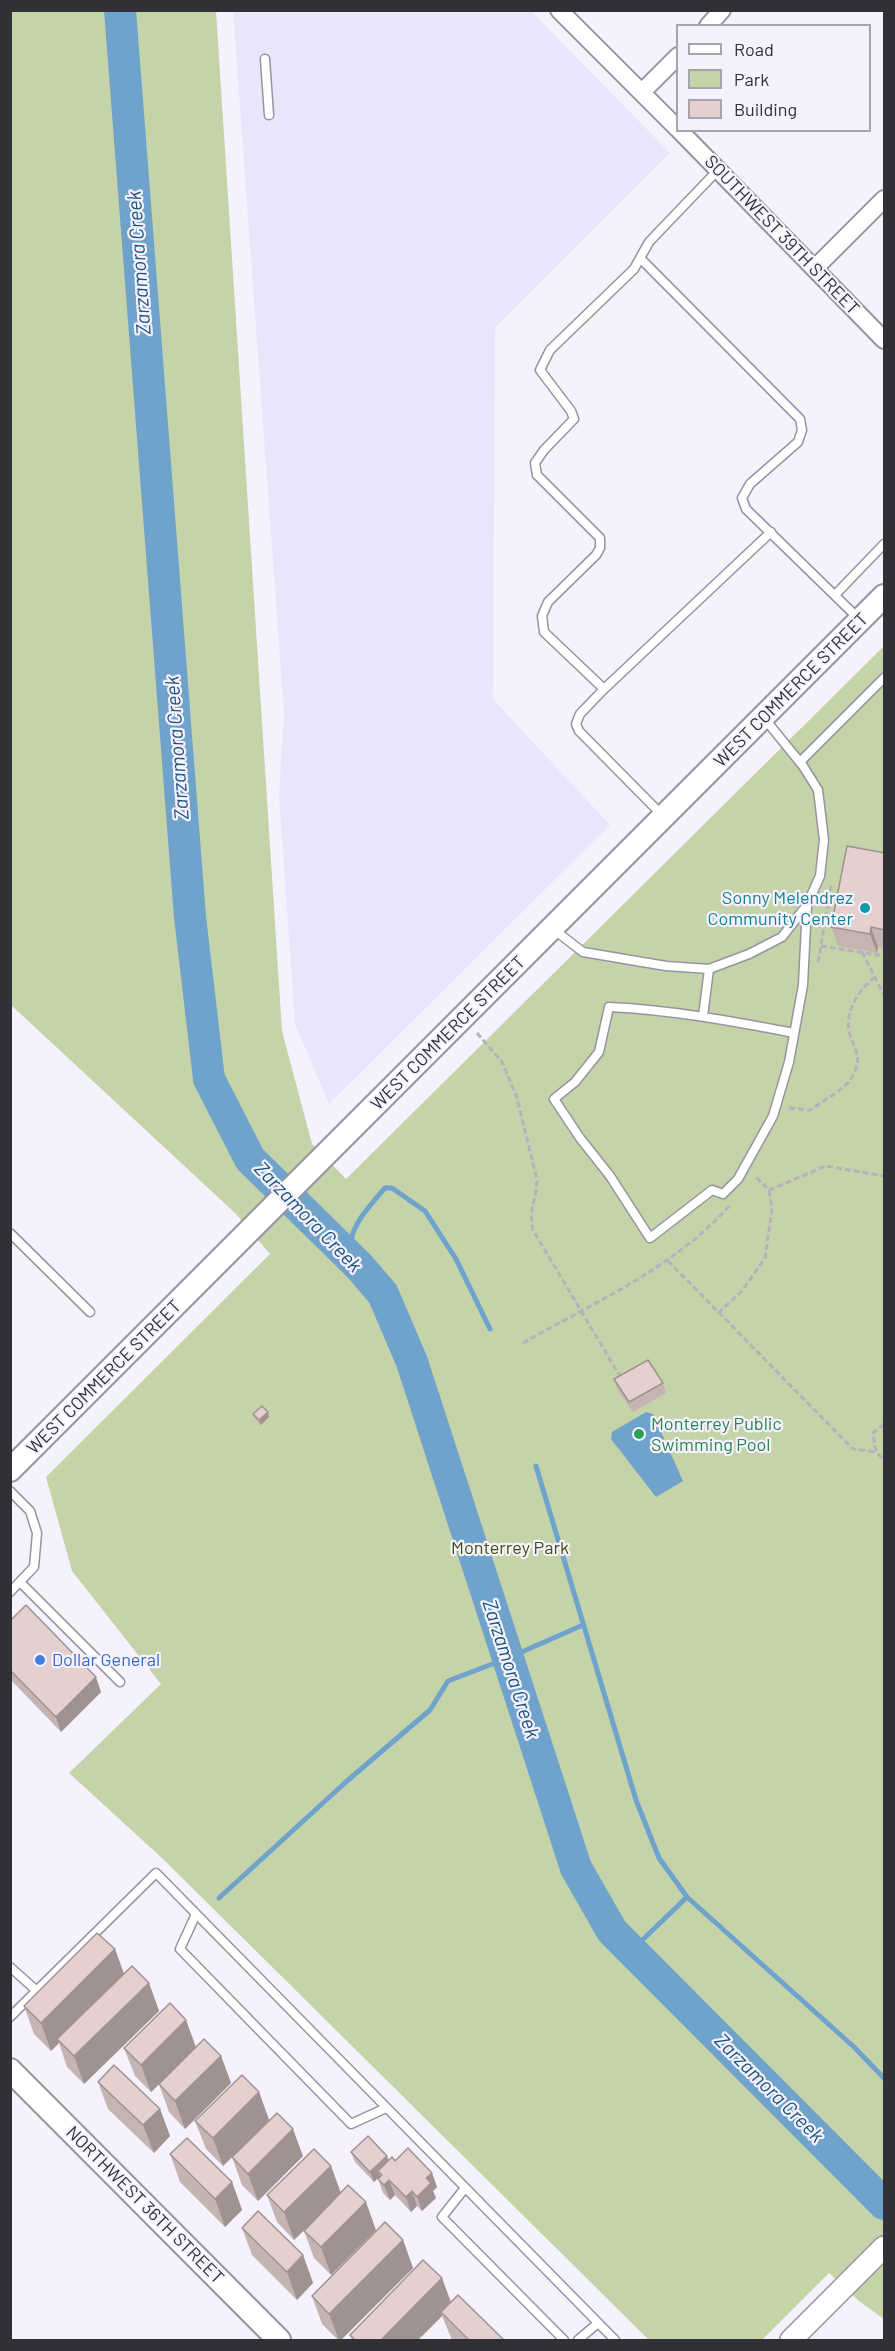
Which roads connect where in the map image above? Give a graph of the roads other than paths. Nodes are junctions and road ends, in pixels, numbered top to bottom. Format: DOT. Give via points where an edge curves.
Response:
graph roads {
  1 [pos="559,10"];
  2 [pos="722,10"];
  3 [pos="710,24"];
  4 [pos="676,58"];
  5 [pos="265,59"];
  6 [pos="642,92"];
  7 [pos="269,115"];
  8 [pos="676,128"];
  9 [pos="680,132"];
  10 [pos="718,170"];
  11 [pos="885,199"];
  12 [pos="640,258"];
  13 [pos="815,268"];
  14 [pos="885,340"];
  15 [pos="771,532"];
  16 [pos="885,544"];
  17 [pos="835,595"];
  18 [pos="877,609"];
  19 [pos="885,678"];
  20 [pos="604,689"];
  21 [pos="764,717"];
  22 [pos="800,762"];
  23 [pos="664,817"];
  24 [pos="807,905"];
  25 [pos="552,929"];
  26 [pos="709,969"];
  27 [pos="704,1016"];
  28 [pos="794,1033"];
  29 [pos="10,1233"];
  30 [pos="90,1312"];
  31 [pos="10,1470"];
  32 [pos="10,1491"];
  33 [pos="20,1582"];
  34 [pos="10,1592"];
  35 [pos="120,1682"];
  36 [pos="196,1914"];
  37 [pos="10,1967"];
  38 [pos="37,1991"];
  39 [pos="10,2017"];
  40 [pos="10,2070"];
  41 [pos="386,2108"];
  42 [pos="465,2188"];
  43 [pos="885,2247"];
  44 [pos="598,2323"];
  45 [pos="279,2340"];
  46 [pos="564,2340"];
  47 [pos="578,2340"];
  48 [pos="615,2340"];
  49 [pos="791,2340"];
  1 -- 6 [label="street, SOUTHWEST 39TH STREET"];
  2 -- 3 [label="street"];
  4 -- 6 [label="street"];
  5 -- 7 [label="lane"];
  6 -- 8 [label="street, SOUTHWEST 39TH STREET"];
  9 -- 10 [label="street, SOUTHWEST 39TH STREET"];
  10 -- 12 [label="lane" via="649,242"];
  10 -- 13 [label="street, SOUTHWEST 39TH STREET"];
  11 -- 13 [label="street"];
  12 -- 15 [label="lane" via="800,419 798,442 750,484 742,498 746,509"];
  12 -- 20 [label="lane" via="634,269 550,350 540,370 573,419 535,463 537,476 600,538 596,555 548,602 542,616 544,632"];
  13 -- 14 [label="street, SOUTHWEST 39TH STREET"];
  15 -- 17 [label="lane"];
  15 -- 20 [label="lane"];
  16 -- 17 [label="lane"];
  17 -- 18 [label="lane"];
  18 -- 21 [label="main road, WEST COMMERCE STREET"];
  19 -- 22 [label="lane"];
  20 -- 23 [label="lane" via="580,714 576,724 579,731"];
  21 -- 22 [label="lane"];
  21 -- 23 [label="main road, WEST COMMERCE STREET"];
  22 -- 24 [label="lane" via="818,790 824,840 820,876"];
  23 -- 25 [label="main road, WEST COMMERCE STREET"];
  24 -- 26 [label="lane" via="782,937"];
  24 -- 28 [label="lane" via="803,985"];
  25 -- 26 [label="lane" via="583,952"];
  25 -- 31 [label="main road, WEST COMMERCE STREET"];
  26 -- 27 [label="lane"];
  27 -- 28 [label="lane"];
  27 -- 28 [label="lane" via="609,1007 599,1052 575,1082 554,1099 650,1238 712,1190 723,1194 738,1179 773,1116"];
  29 -- 30 [label="lane"];
  32 -- 33 [label="lane" via="30,1511 37,1533 34,1567"];
  33 -- 34 [label="lane"];
  33 -- 35 [label="lane"];
  36 -- 38 [label="lane" via="156,1873"];
  36 -- 41 [label="lane"];
  36 -- 41 [label="lane" via="180,1949 351,2124"];
  37 -- 38 [label="lane"];
  38 -- 39 [label="lane"];
  40 -- 45 [label="main road, NORTHWEST 36TH STREET"];
  41 -- 42 [label="lane"];
  42 -- 44 [label="lane"];
  42 -- 46 [label="lane" via="442,2217"];
  43 -- 49 [label="street"];
  44 -- 47 [label="lane"];
  44 -- 48 [label="lane"];
}
